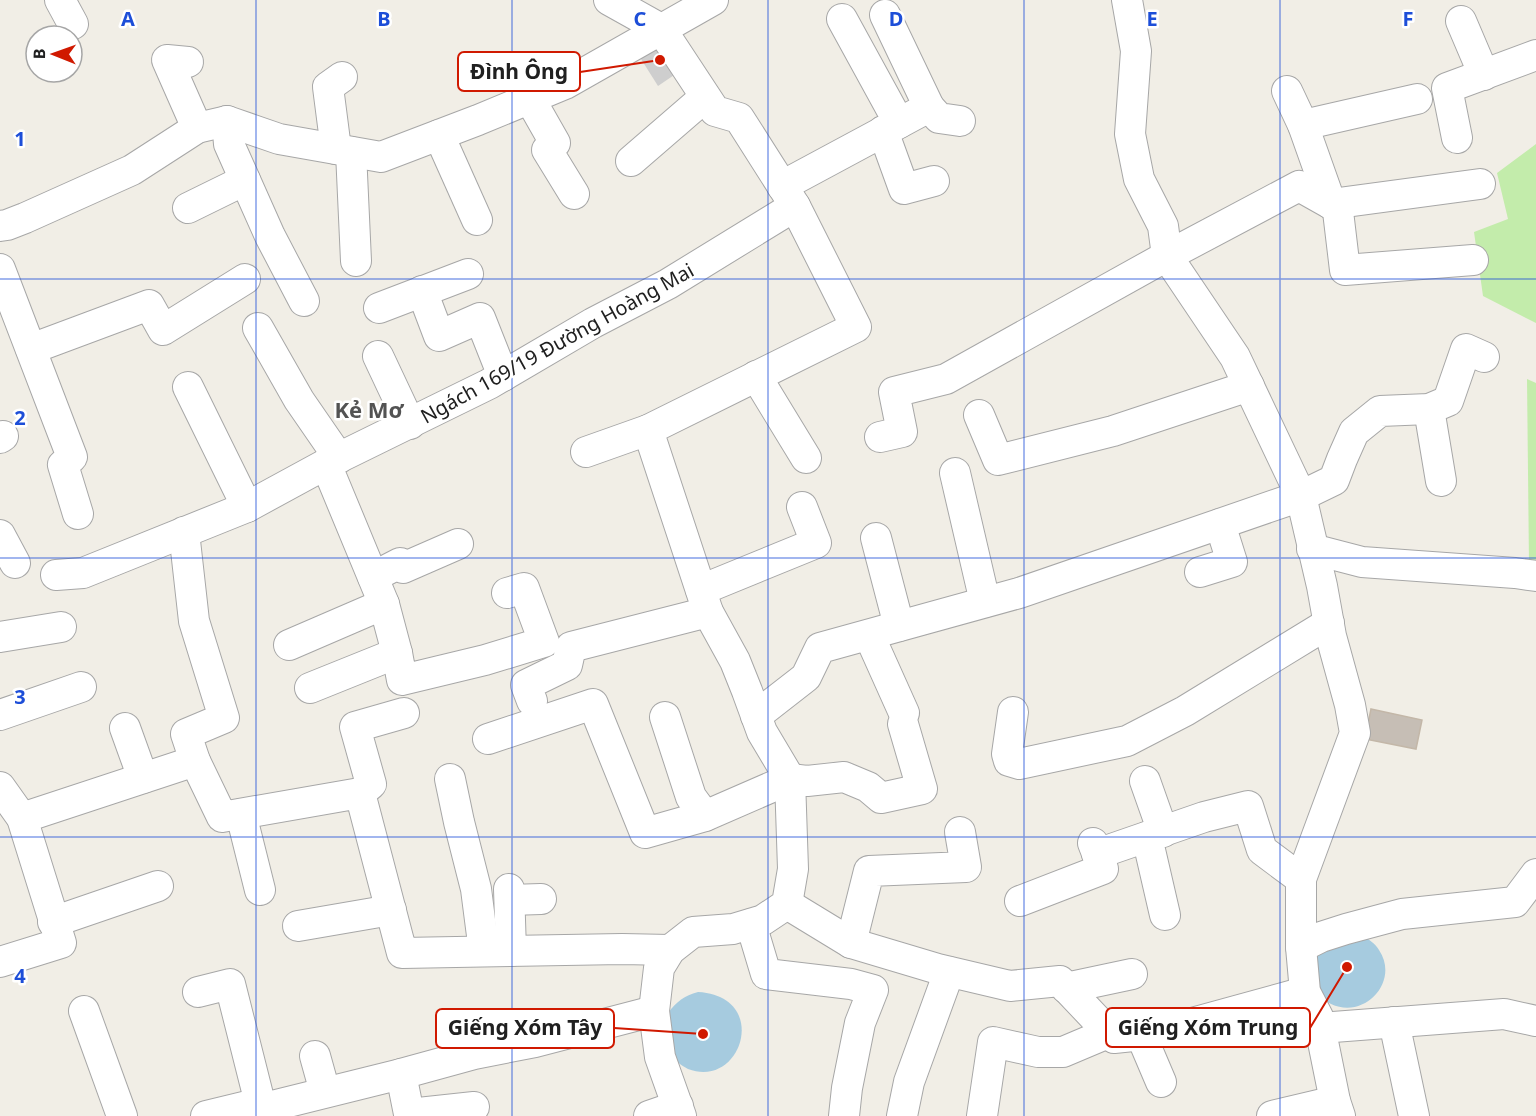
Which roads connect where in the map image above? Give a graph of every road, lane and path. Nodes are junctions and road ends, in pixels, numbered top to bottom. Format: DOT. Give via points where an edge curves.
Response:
graph roads {
  1 [pos="609,0"];
  2 [pos="713,0"];
  3 [pos="1127,0"];
  4 [pos="885,15"];
  5 [pos="842,19"];
  6 [pos="1461,21"];
  7 [pos="661,29"];
  8 [pos="1536,55"];
  9 [pos="188,62"];
  10 [pos="1484,75"];
  11 [pos="342,77"];
  12 [pos="1287,91"];
  13 [pos="705,97"];
  14 [pos="530,99"];
  15 [pos="1417,99"];
  16 [pos="929,107"];
  17 [pos="227,121"];
  18 [pos="960,121"];
  19 [pos="1303,125"];
  20 [pos="891,127"];
  21 [pos="197,128"];
  22 [pos="440,135"];
  23 [pos="1457,138"];
  24 [pos="344,150"];
  25 [pos="631,161"];
  26 [pos="245,180"];
  27 [pos="934,181"];
  28 [pos="1480,184"];
  29 [pos="574,194"];
  30 [pos="788,196"];
  31 [pos="1334,204"];
  32 [pos="188,208"];
  33 [pos="477,220"];
  34 [pos="0,226"];
  35 [pos="1167,256"];
  36 [pos="1473,260"];
  37 [pos="356,261"];
  38 [pos="0,269"];
  39 [pos="468,274"];
  40 [pos="245,279"];
  41 [pos="422,291"];
  42 [pos="304,302"];
  43 [pos="379,308"];
  44 [pos="258,328"];
  45 [pos="31,349"];
  46 [pos="378,356"];
  47 [pos="1484,357"];
  48 [pos="503,376"];
  49 [pos="756,376"];
  50 [pos="1249,386"];
  51 [pos="188,387"];
  52 [pos="1429,409"];
  53 [pos="979,415"];
  54 [pos="410,424"];
  55 [pos="648,430"];
  56 [pos="880,437"];
  57 [pos="586,452"];
  58 [pos="806,458"];
  59 [pos="333,461"];
  60 [pos="955,473"];
  61 [pos="1441,481"];
  62 [pos="1301,496"];
  63 [pos="247,507"];
  64 [pos="802,507"];
  65 [pos="78,514"];
  66 [pos="1220,524"];
  67 [pos="184,532"];
  68 [pos="876,538"];
  69 [pos="458,544"];
  70 [pos="1312,549"];
  71 [pos="1200,572"];
  72 [pos="56,575"];
  73 [pos="1536,576"];
  74 [pos="379,590"];
  75 [pos="507,593"];
  76 [pos="704,601"];
  77 [pos="985,602"];
  78 [pos="1329,623"];
  79 [pos="899,626"];
  80 [pos="61,627"];
  81 [pos="868,635"];
  82 [pos="0,637"];
  83 [pos="289,645"];
  84 [pos="558,645"];
  85 [pos="397,653"];
  86 [pos="81,687"];
  87 [pos="310,688"];
  88 [pos="532,701"];
  89 [pos="1013,712"];
  90 [pos="404,713"];
  91 [pos="0,715"];
  92 [pos="756,716"];
  93 [pos="665,717"];
  94 [pos="125,728"];
  95 [pos="488,739"];
  96 [pos="195,761"];
  97 [pos="143,778"];
  98 [pos="790,779"];
  99 [pos="450,780"];
  100 [pos="1145,781"];
  101 [pos="1,790"];
  102 [pos="360,793"];
  103 [pos="241,814"];
  104 [pos="705,816"];
  105 [pos="22,818"];
  106 [pos="960,832"];
  107 [pos="1155,835"];
  108 [pos="1300,879"];
  109 [pos="158,886"];
  110 [pos="1531,886"];
  111 [pos="260,890"];
  112 [pos="541,899"];
  113 [pos="1020,901"];
  114 [pos="787,904"];
  115 [pos="391,910"];
  116 [pos="1165,915"];
  117 [pos="751,924"];
  118 [pos="298,926"];
  119 [pos="57,933"];
  120 [pos="851,943"];
  121 [pos="1301,947"];
  122 [pos="670,950"];
  123 [pos="497,951"];
  124 [pos="0,962"];
  125 [pos="950,972"];
  126 [pos="1132,974"];
  127 [pos="1066,988"];
  128 [pos="198,992"];
  129 [pos="1305,993"];
  130 [pos="84,1011"];
  131 [pos="654,1011"];
  132 [pos="1536,1022"];
  133 [pos="1394,1023"];
  134 [pos="1320,1028"];
  135 [pos="1108,1033"];
  136 [pos="1142,1035"];
  137 [pos="315,1056"];
  138 [pos="401,1074"];
  139 [pos="1161,1082"];
  140 [pos="320,1101"];
  141 [pos="474,1107"];
  142 [pos="249,1109"];
  143 [pos="1338,1109"];
  144 [pos="679,1111"];
  145 [pos="122,1116"];
  146 [pos="206,1116"];
  147 [pos="649,1116"];
  148 [pos="843,1116"];
  149 [pos="902,1116"];
  150 [pos="982,1116"];
  151 [pos="1272,1116"];
  152 [pos="1414,1116"];
  1 -- 7 [label="street"];
  2 -- 7 [label="street"];
  3 -- 35 [label="street" via="1136,51 1130,134 1139,179 1163,226"];
  4 -- 16 [label="street"];
  5 -- 20 [label="street"];
  6 -- 10 [label="street"];
  7 -- 13 [label="street"];
  7 -- 14 [label="street" via="566,84"];
  8 -- 10 [label="street"];
  9 -- 21 [label="street" via="167,60"];
  10 -- 23 [label="street" via="1447,88"];
  11 -- 24 [label="street" via="328,87"];
  12 -- 19 [label="street"];
  13 -- 25 [label="street"];
  13 -- 30 [label="street" via="715,111 739,118"];
  14 -- 22 [label="street"];
  14 -- 29 [label="street" via="555,143 547,150"];
  15 -- 19 [label="street"];
  16 -- 18 [label="street" via="939,118"];
  16 -- 20 [label="street, Ngách 169/19 Đường Hoàng Mai"];
  17 -- 21 [label="street"];
  17 -- 24 [label="street" via="279,139"];
  17 -- 26 [label="street" via="229,144"];
  19 -- 31 [label="street"];
  20 -- 27 [label="street" via="904,189"];
  20 -- 30 [label="street, Ngách 169/19 Đường Hoàng Mai"];
  21 -- 34 [label="street" via="132,170"];
  22 -- 24 [label="street" via="381,157"];
  22 -- 33 [label="street"];
  24 -- 37 [label="street"];
  26 -- 32 [label="street"];
  26 -- 42 [label="street"];
  28 -- 31 [label="street"];
  30 -- 48 [label="street, Ngách 169/19 Đường Hoàng Mai" via="668,284"];
  30 -- 49 [label="street" via="856,327"];
  31 -- 35 [label="street" via="1299,186"];
  31 -- 36 [label="street" via="1345,270"];
  35 -- 50 [label="street" via="1235,357"];
  35 -- 56 [label="street" via="946,379 894,392 902,432"];
  38 -- 45 [label="street"];
  39 -- 41 [label="street"];
  40 -- 45 [label="street" via="163,330 149,305"];
  41 -- 43 [label="street"];
  41 -- 48 [label="street" via="439,336 480,318"];
  44 -- 59 [label="street"];
  45 -- 65 [label="street" via="72,457 63,465"];
  46 -- 54 [label="street"];
  47 -- 52 [label="street" via="1466,349 1448,401"];
  48 -- 54 [label="street, Ngách 169/19 Đường Hoàng Mai"];
  49 -- 55 [label="street"];
  49 -- 58 [label="street"];
  50 -- 53 [label="street" via="1113,431 998,460"];
  50 -- 62 [label="street"];
  51 -- 63 [label="street"];
  52 -- 61 [label="street"];
  52 -- 62 [label="street" via="1380,411 1354,432 1334,480"];
  54 -- 59 [label="street, Ngách 169/19 Đường Hoàng Mai"];
  55 -- 57 [label="street"];
  55 -- 76 [label="street"];
  59 -- 63 [label="street, Ngách 169/19 Đường Hoàng Mai"];
  59 -- 74 [label="street"];
  60 -- 77 [label="street"];
  62 -- 66 [label="street"];
  62 -- 70 [label="street"];
  63 -- 67 [label="street, Ngách 169/19 Đường Hoàng Mai"];
  64 -- 76 [label="street" via="816,543"];
  66 -- 71 [label="street" via="1232,562"];
  66 -- 77 [label="street"];
  67 -- 72 [label="street, Ngách 169/19 Đường Hoàng Mai" via="83,573"];
  67 -- 96 [label="street" via="194,621 224,718 186,734"];
  68 -- 79 [label="street"];
  69 -- 74 [label="street" via="403,568 400,563"];
  70 -- 73 [label="street" via="1362,562"];
  70 -- 78 [label="street"];
  74 -- 83 [label="street"];
  74 -- 85 [label="street"];
  75 -- 84 [label="street" via="524,588"];
  76 -- 84 [label="street"];
  76 -- 92 [label="street" via="735,661"];
  77 -- 79 [label="street"];
  78 -- 89 [label="street" via="1185,711 1127,741 1019,764 1009,761 1007,754"];
  78 -- 108 [label="street" via="1355,733"];
  79 -- 81 [label="street"];
  80 -- 82 [label="street"];
  81 -- 92 [label="street" via="820,648 806,677"];
  81 -- 98 [label="street" via="903,718 922,789 880,798 868,787 844,777"];
  84 -- 85 [label="street" via="402,680"];
  84 -- 88 [label="street" via="567,665 526,685"];
  85 -- 87 [label="street"];
  86 -- 91 [label="street"];
  90 -- 102 [label="street" via="355,727 371,784"];
  92 -- 98 [label="street"];
  93 -- 104 [label="street" via="692,797"];
  94 -- 97 [label="street"];
  95 -- 104 [label="street" via="593,704 645,833"];
  96 -- 97 [label="street"];
  96 -- 103 [label="street" via="222,816"];
  97 -- 105 [label="street"];
  98 -- 104 [label="street"];
  98 -- 114 [label="street" via="794,869"];
  99 -- 123 [label="street" via="476,889"];
  100 -- 107 [label="street"];
  101 -- 105 [label="street"];
  102 -- 103 [label="street"];
  102 -- 115 [label="street"];
  103 -- 111 [label="street"];
  105 -- 119 [label="street"];
  106 -- 120 [label="street" via="966,867 869,871"];
  107 -- 108 [label="street" via="1248,806 1262,850"];
  107 -- 113 [label="street" via="1094,844 1103,869"];
  107 -- 116 [label="street"];
  108 -- 121 [label="street"];
  109 -- 119 [label="street"];
  110 -- 121 [label="street" via="1515,902 1402,914 1321,937"];
  112 -- 123 [label="street" via="509,894"];
  114 -- 117 [label="street"];
  114 -- 120 [label="street"];
  115 -- 118 [label="street"];
  115 -- 123 [label="street" via="402,952"];
  117 -- 122 [label="street" via="693,932"];
  117 -- 148 [label="street" via="766,974 873,990 860,1023"];
  119 -- 124 [label="street"];
  120 -- 125 [label="street"];
  121 -- 129 [label="street"];
  122 -- 123 [label="street"];
  122 -- 131 [label="street" via="659,968"];
  125 -- 127 [label="street" via="1010,986 1060,981"];
  125 -- 149 [label="street" via="909,1082"];
  126 -- 127 [label="street"];
  127 -- 135 [label="street"];
  128 -- 142 [label="street" via="230,984"];
  129 -- 134 [label="street"];
  129 -- 136 [label="street"];
  130 -- 145 [label="street"];
  131 -- 138 [label="street"];
  131 -- 144 [label="street" via="660,1057"];
  132 -- 133 [label="street" via="1504,1014"];
  133 -- 134 [label="street"];
  133 -- 152 [label="street"];
  134 -- 143 [label="street"];
  135 -- 136 [label="street" via="1114,1038"];
  135 -- 150 [label="street" via="1063,1052 1038,1052 993,1042"];
  136 -- 139 [label="street"];
  137 -- 140 [label="street"];
  138 -- 140 [label="street"];
  138 -- 141 [label="street" via="410,1114"];
  140 -- 142 [label="street"];
  142 -- 146 [label="street"];
  143 -- 151 [label="street"];
  144 -- 147 [label="street"];
}
